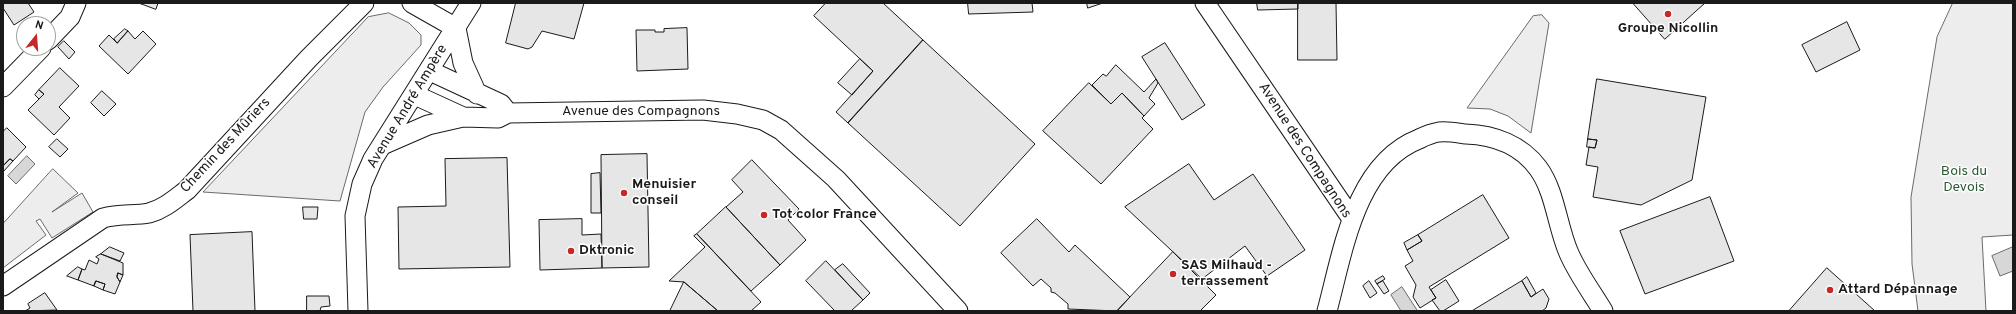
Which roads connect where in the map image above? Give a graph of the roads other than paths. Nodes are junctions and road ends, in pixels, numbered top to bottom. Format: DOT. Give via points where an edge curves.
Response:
graph roads {
  1 [pos="76,3"];
  2 [pos="364,3"];
  3 [pos="412,3"];
  4 [pos="471,3"];
  5 [pos="1205,3"];
  6 [pos="456,28"];
  7 [pos="56,32"];
  8 [pos="32,56"];
  9 [pos="430,71"];
  10 [pos="3,87"];
  11 [pos="477,94"];
  12 [pos="415,95"];
  13 [pos="508,112"];
  14 [pos="463,117"];
  15 [pos="382,145"];
  16 [pos="1352,219"];
  17 [pos="3,286"];
  18 [pos="358,311"];
  19 [pos="958,311"];
  20 [pos="1327,311"];
  21 [pos="1602,311"];
  1 -- 7 [label="street" via="70,17"];
  2 -- 17 [label="street, Chemin des Mûriers" via="309,58 187,190 163,208 148,213 117,214 103,218"];
  3 -- 6 [label="street"];
  4 -- 6 [label="street, Avenue André Ampère"];
  5 -- 16 [label="street, Avenue des Compagnons"];
  6 -- 9 [label="street, Avenue André Ampère"];
  6 -- 11 [label="street" via="463,63"];
  8 -- 10 [label="street"];
  9 -- 11 [label="street"];
  9 -- 12 [label="street, Avenue André Ampère"];
  11 -- 13 [label="street" via="501,104"];
  12 -- 14 [label="street, Avenue des Compagnons"];
  12 -- 15 [label="street, Avenue André Ampère"];
  13 -- 14 [label="street, Avenue des Compagnons" via="498,118"];
  13 -- 19 [label="street, Avenue des Compagnons" via="703,110 763,120 781,130 836,179"];
  14 -- 15 [label="street, Avenue des Compagnons" via="428,125"];
  15 -- 18 [label="street, Avenue André Ampère" via="362,184 355,216"];
  16 -- 20 [label="street, Avenue des Compagnons"];
  16 -- 21 [label="street" via="1369,182 1406,144 1439,132 1483,134 1503,141 1522,152 1538,168 1547,186 1568,252"];
}
